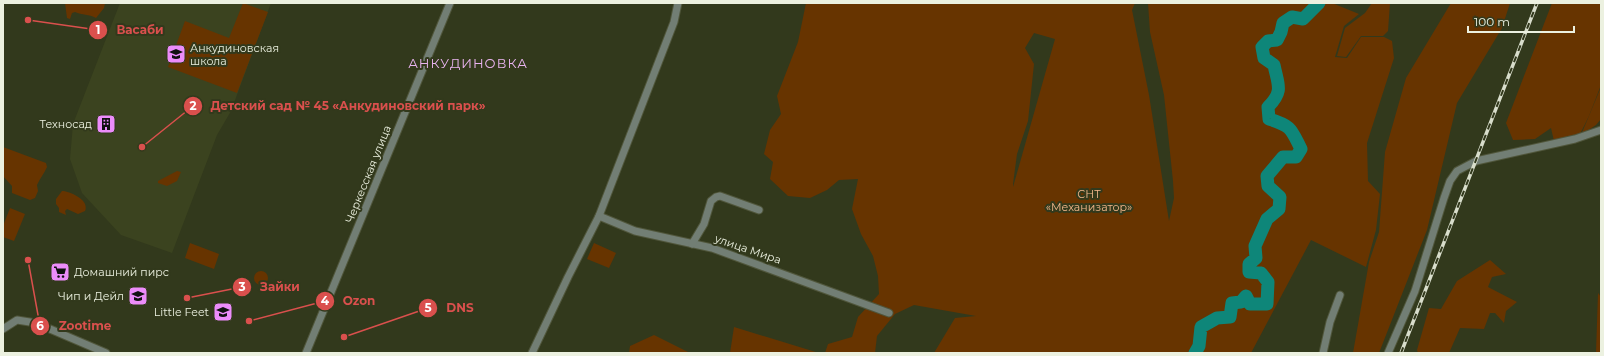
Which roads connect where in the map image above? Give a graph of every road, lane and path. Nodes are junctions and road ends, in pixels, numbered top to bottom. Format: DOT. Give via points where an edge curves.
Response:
graph roads {
  1 [pos="450,3"];
  2 [pos="678,3"];
  3 [pos="1601,130"];
  4 [pos="760,210"];
  5 [pos="599,216"];
  6 [pos="692,244"];
  7 [pos="1340,295"];
  8 [pos="889,313"];
  9 [pos="3,329"];
  10 [pos="106,353"];
  11 [pos="306,353"];
  12 [pos="532,353"];
  13 [pos="1323,353"];
  14 [pos="1388,353"];
  1 -- 11 [label="street, Черкесская улица"];
  2 -- 5 [label="street" via="674,22"];
  3 -- 14 [label="street" via="1576,139 1476,161 1457,171 1450,181 1414,291"];
  4 -- 6 [label="street" via="720,196 716,197 711,201 704,224"];
  5 -- 6 [label="street, улица Мира" via="635,231"];
  5 -- 12 [label="street"];
  6 -- 8 [label="street, улица Мира" via="753,262"];
  7 -- 13 [label="street" via="1330,322"];
  9 -- 10 [label="street" via="17,320 36,323"];
}
